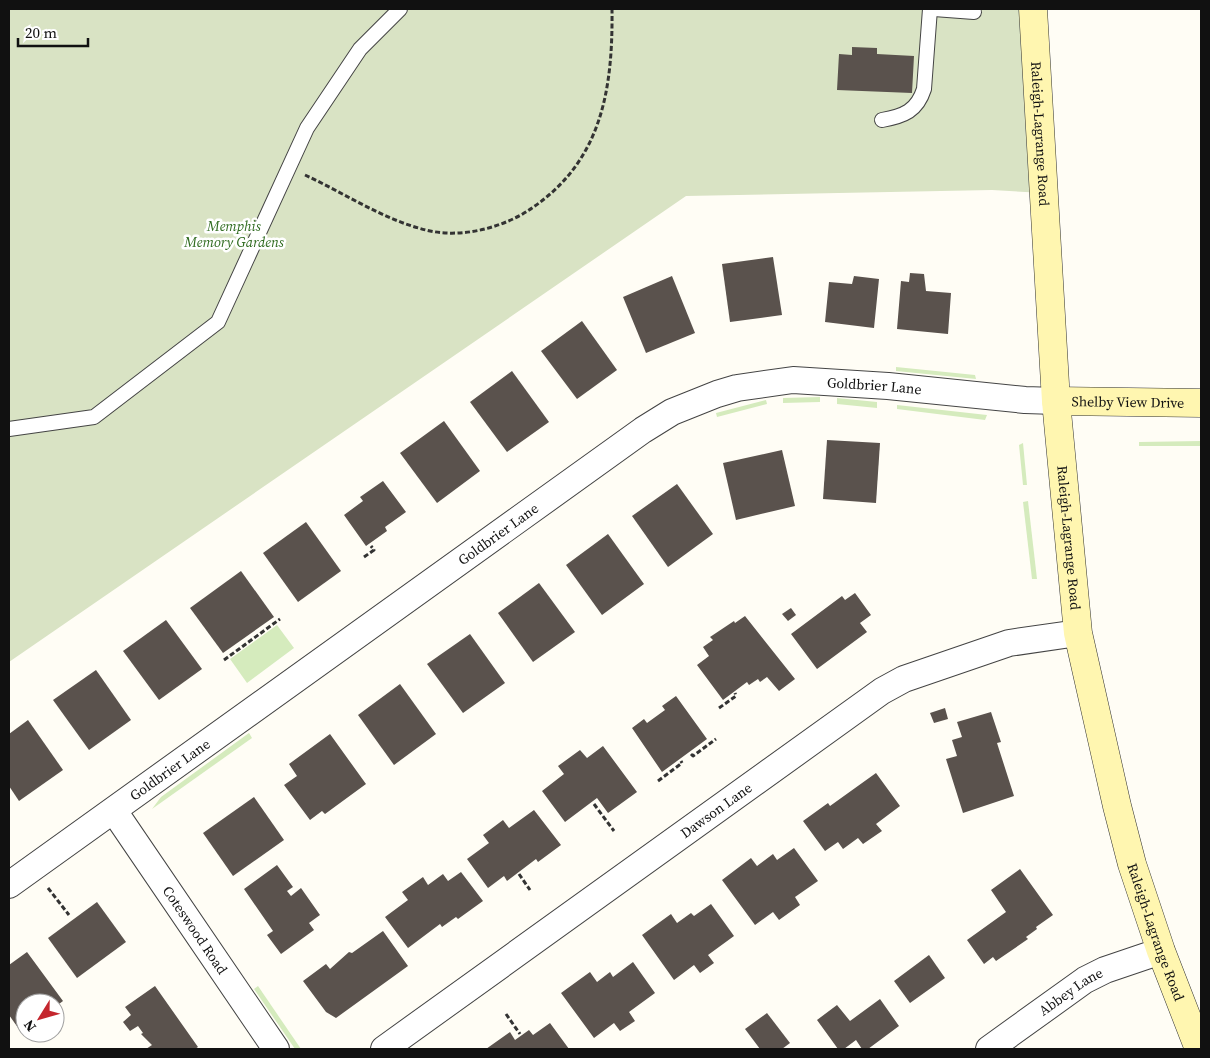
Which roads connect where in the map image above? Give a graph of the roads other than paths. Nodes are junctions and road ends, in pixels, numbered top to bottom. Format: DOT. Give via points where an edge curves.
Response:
graph roads {
  1 [pos="400,9"];
  2 [pos="930,9"];
  3 [pos="934,9"];
  4 [pos="1033,9"];
  5 [pos="974,12"];
  6 [pos="882,120"];
  7 [pos="1056,400"];
  8 [pos="1201,403"];
  9 [pos="9,429"];
  10 [pos="1078,633"];
  11 [pos="114,810"];
  12 [pos="9,885"];
  13 [pos="1161,951"];
  14 [pos="276,1049"];
  15 [pos="384,1049"];
  16 [pos="989,1049"];
  17 [pos="1199,1049"];
  1 -- 9 [label="lane" via="360,49 307,128 218,322 94,417"];
  2 -- 6 [label="lane" via="921,100 904,116"];
  3 -- 5 [label="lane"];
  4 -- 7 [label="main road, Raleigh-Lagrange Road"];
  7 -- 8 [label="main road, Shelby View Drive"];
  7 -- 10 [label="main road, Raleigh-Lagrange Road"];
  7 -- 11 [label="street, Goldbrier Lane" via="998,398 807,380 737,388 687,405 643,430"];
  10 -- 13 [label="main road, Raleigh-Lagrange Road" via="1116,806"];
  10 -- 15 [label="street, Dawson Lane" via="1009,643 904,679 882,691"];
  11 -- 12 [label="street, Goldbrier Lane"];
  11 -- 14 [label="street, Coteswood Road"];
  13 -- 16 [label="street, Abbey Lane" via="1085,980"];
  13 -- 17 [label="main road, Raleigh-Lagrange Road"];
}
